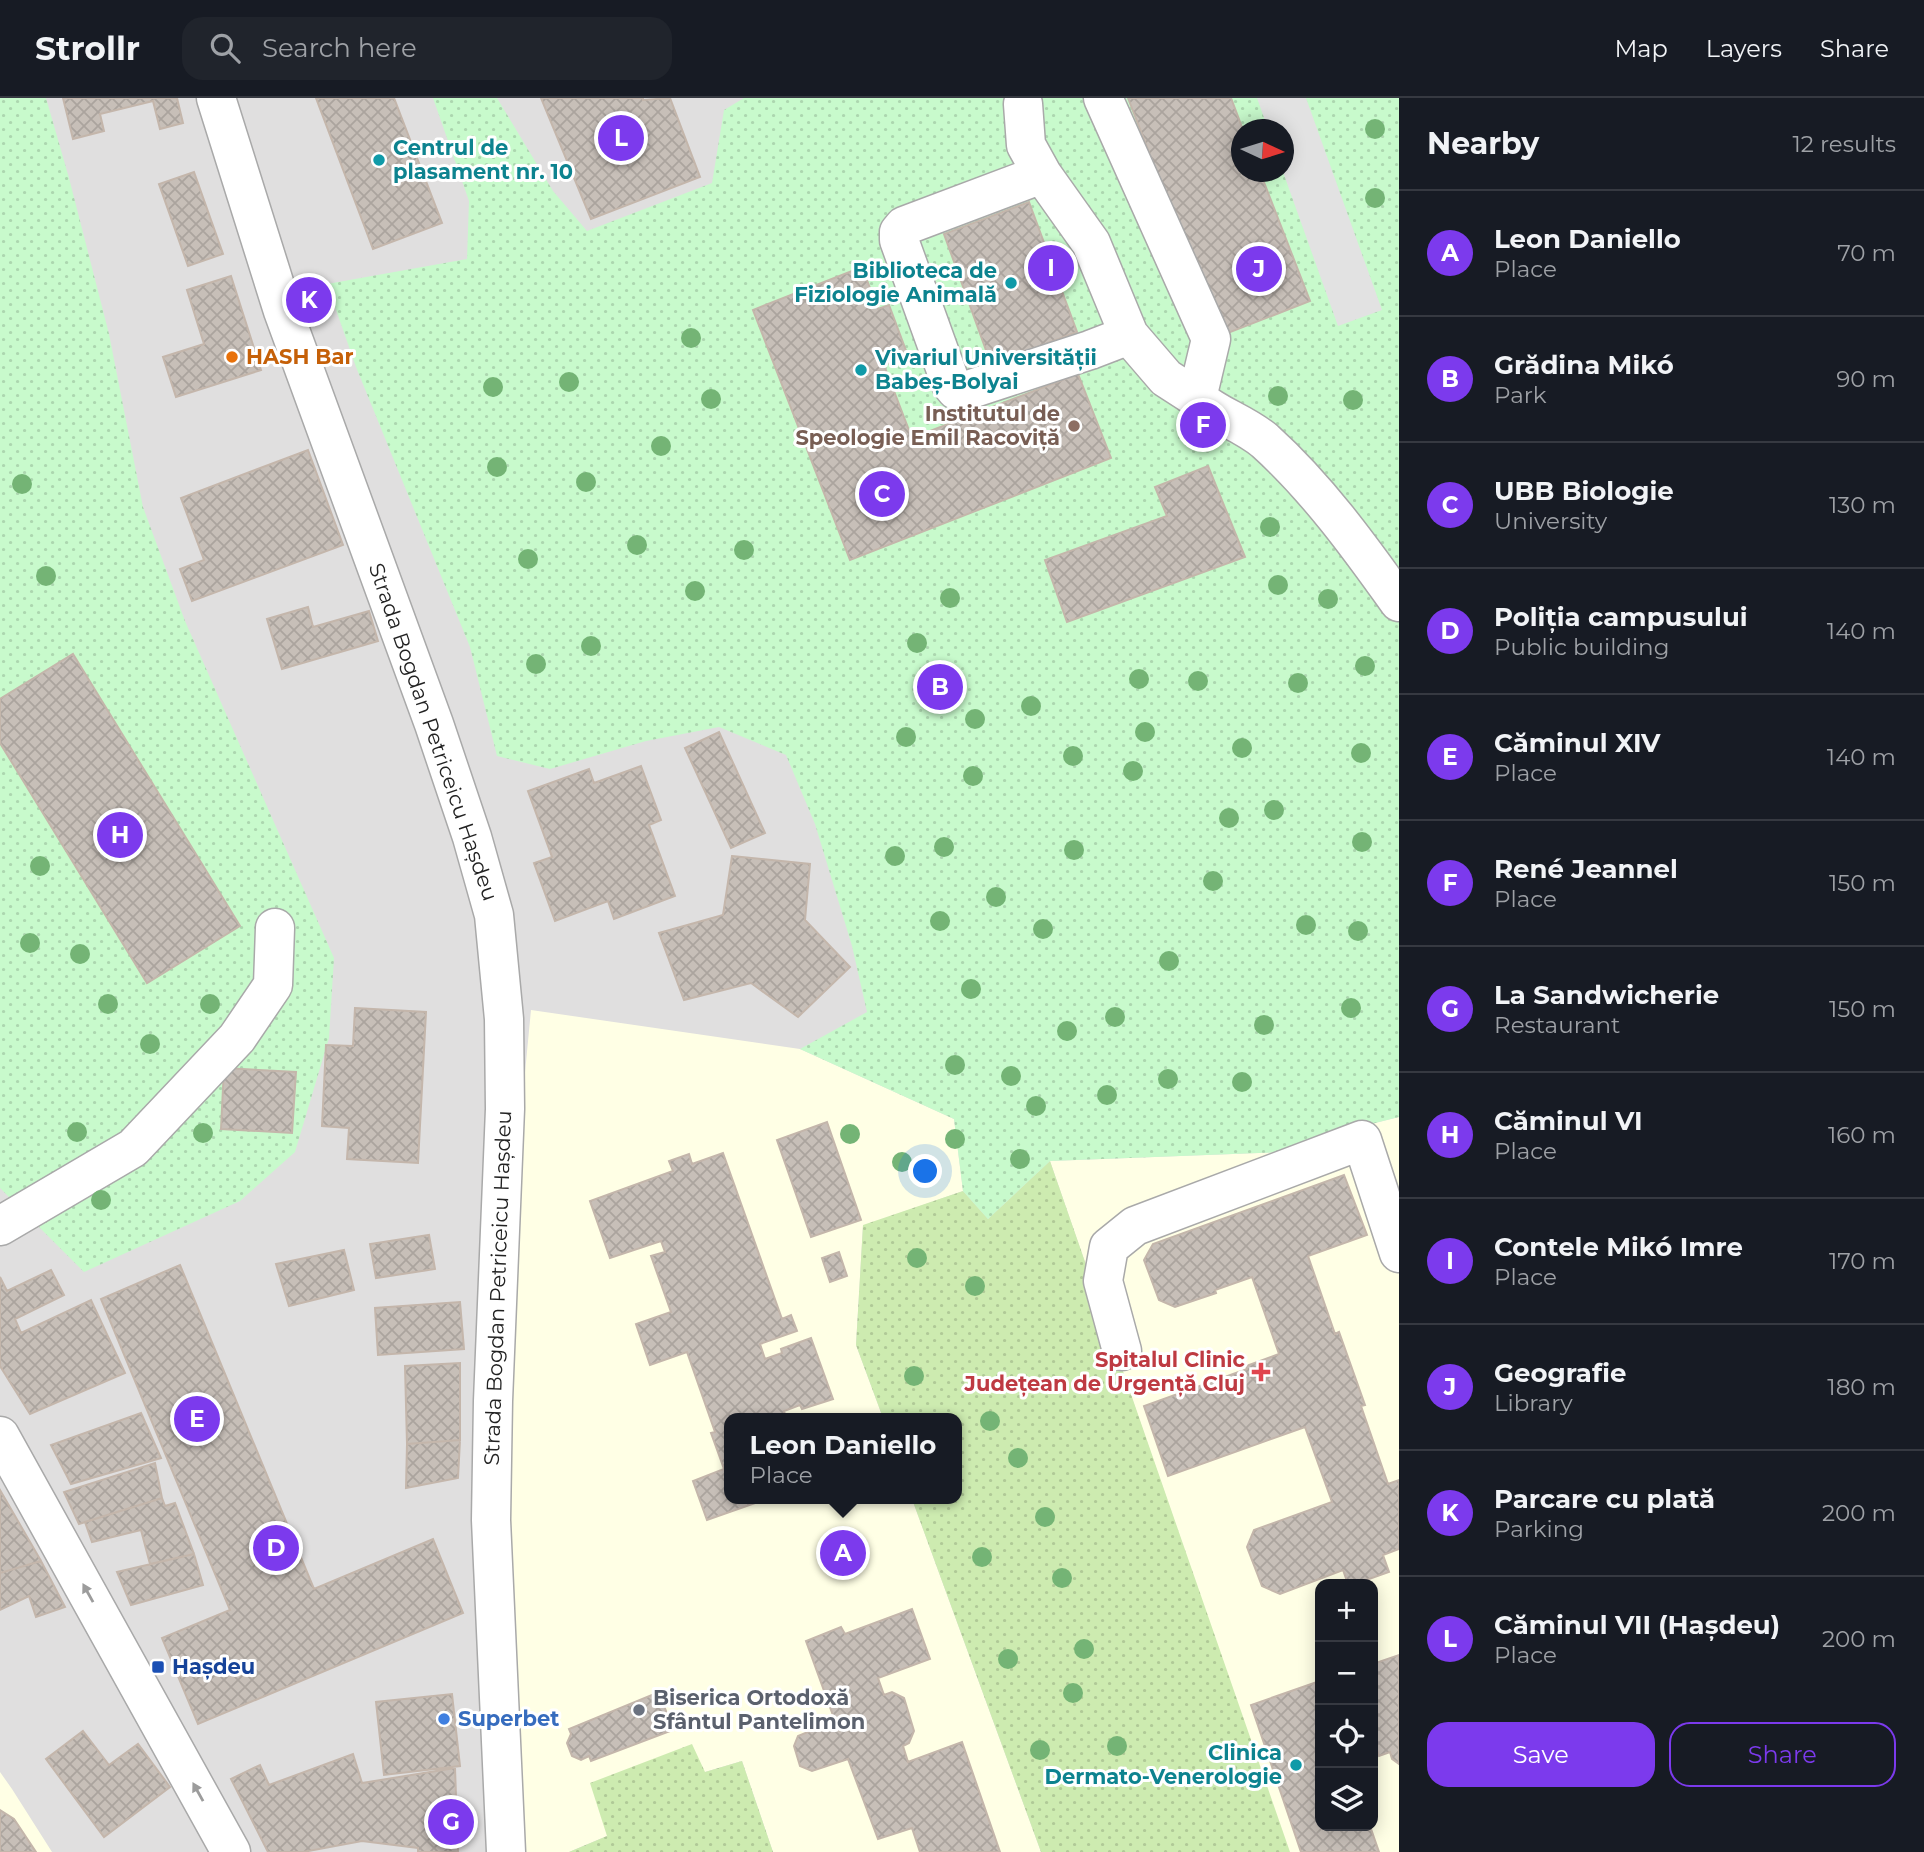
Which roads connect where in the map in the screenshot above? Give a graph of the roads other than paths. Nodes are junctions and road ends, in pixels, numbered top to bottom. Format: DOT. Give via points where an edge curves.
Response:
graph roads {
  1 [pos="216,98"];
  2 [pos="1103,98"];
  3 [pos="1025,100"];
  4 [pos="1042,174"];
  5 [pos="1129,335"];
  6 [pos="1197,398"];
  7 [pos="1399,602"];
  8 [pos="275,928"];
  9 [pos="0,1226"];
  10 [pos="1399,1253"];
  11 [pos="1122,1351"];
  12 [pos="0,1436"];
  13 [pos="231,1852"];
  14 [pos="506,1852"];
  1 -- 14 [label="street, Strada Bogdan Petriceicu Hașdeu" via="283,311 434,723 494,915 503,1006 505,1109 491,1520"];
  2 -- 6 [label="street" via="1211,339"];
  3 -- 4 [label="street" via="1026,145"];
  4 -- 5 [label="street" via="1091,243"];
  4 -- 5 [label="street" via="904,226 899,232 951,384 965,391"];
  5 -- 6 [label="street" via="1166,378"];
  6 -- 7 [label="street" via="1265,441 1362,550"];
  8 -- 9 [label="street" via="274,985 237,1038 133,1149"];
  10 -- 11 [label="street" via="1362,1140 1135,1226 1109,1247 1103,1281"];
  13 -- 12 [label="street, one-way"];
}
